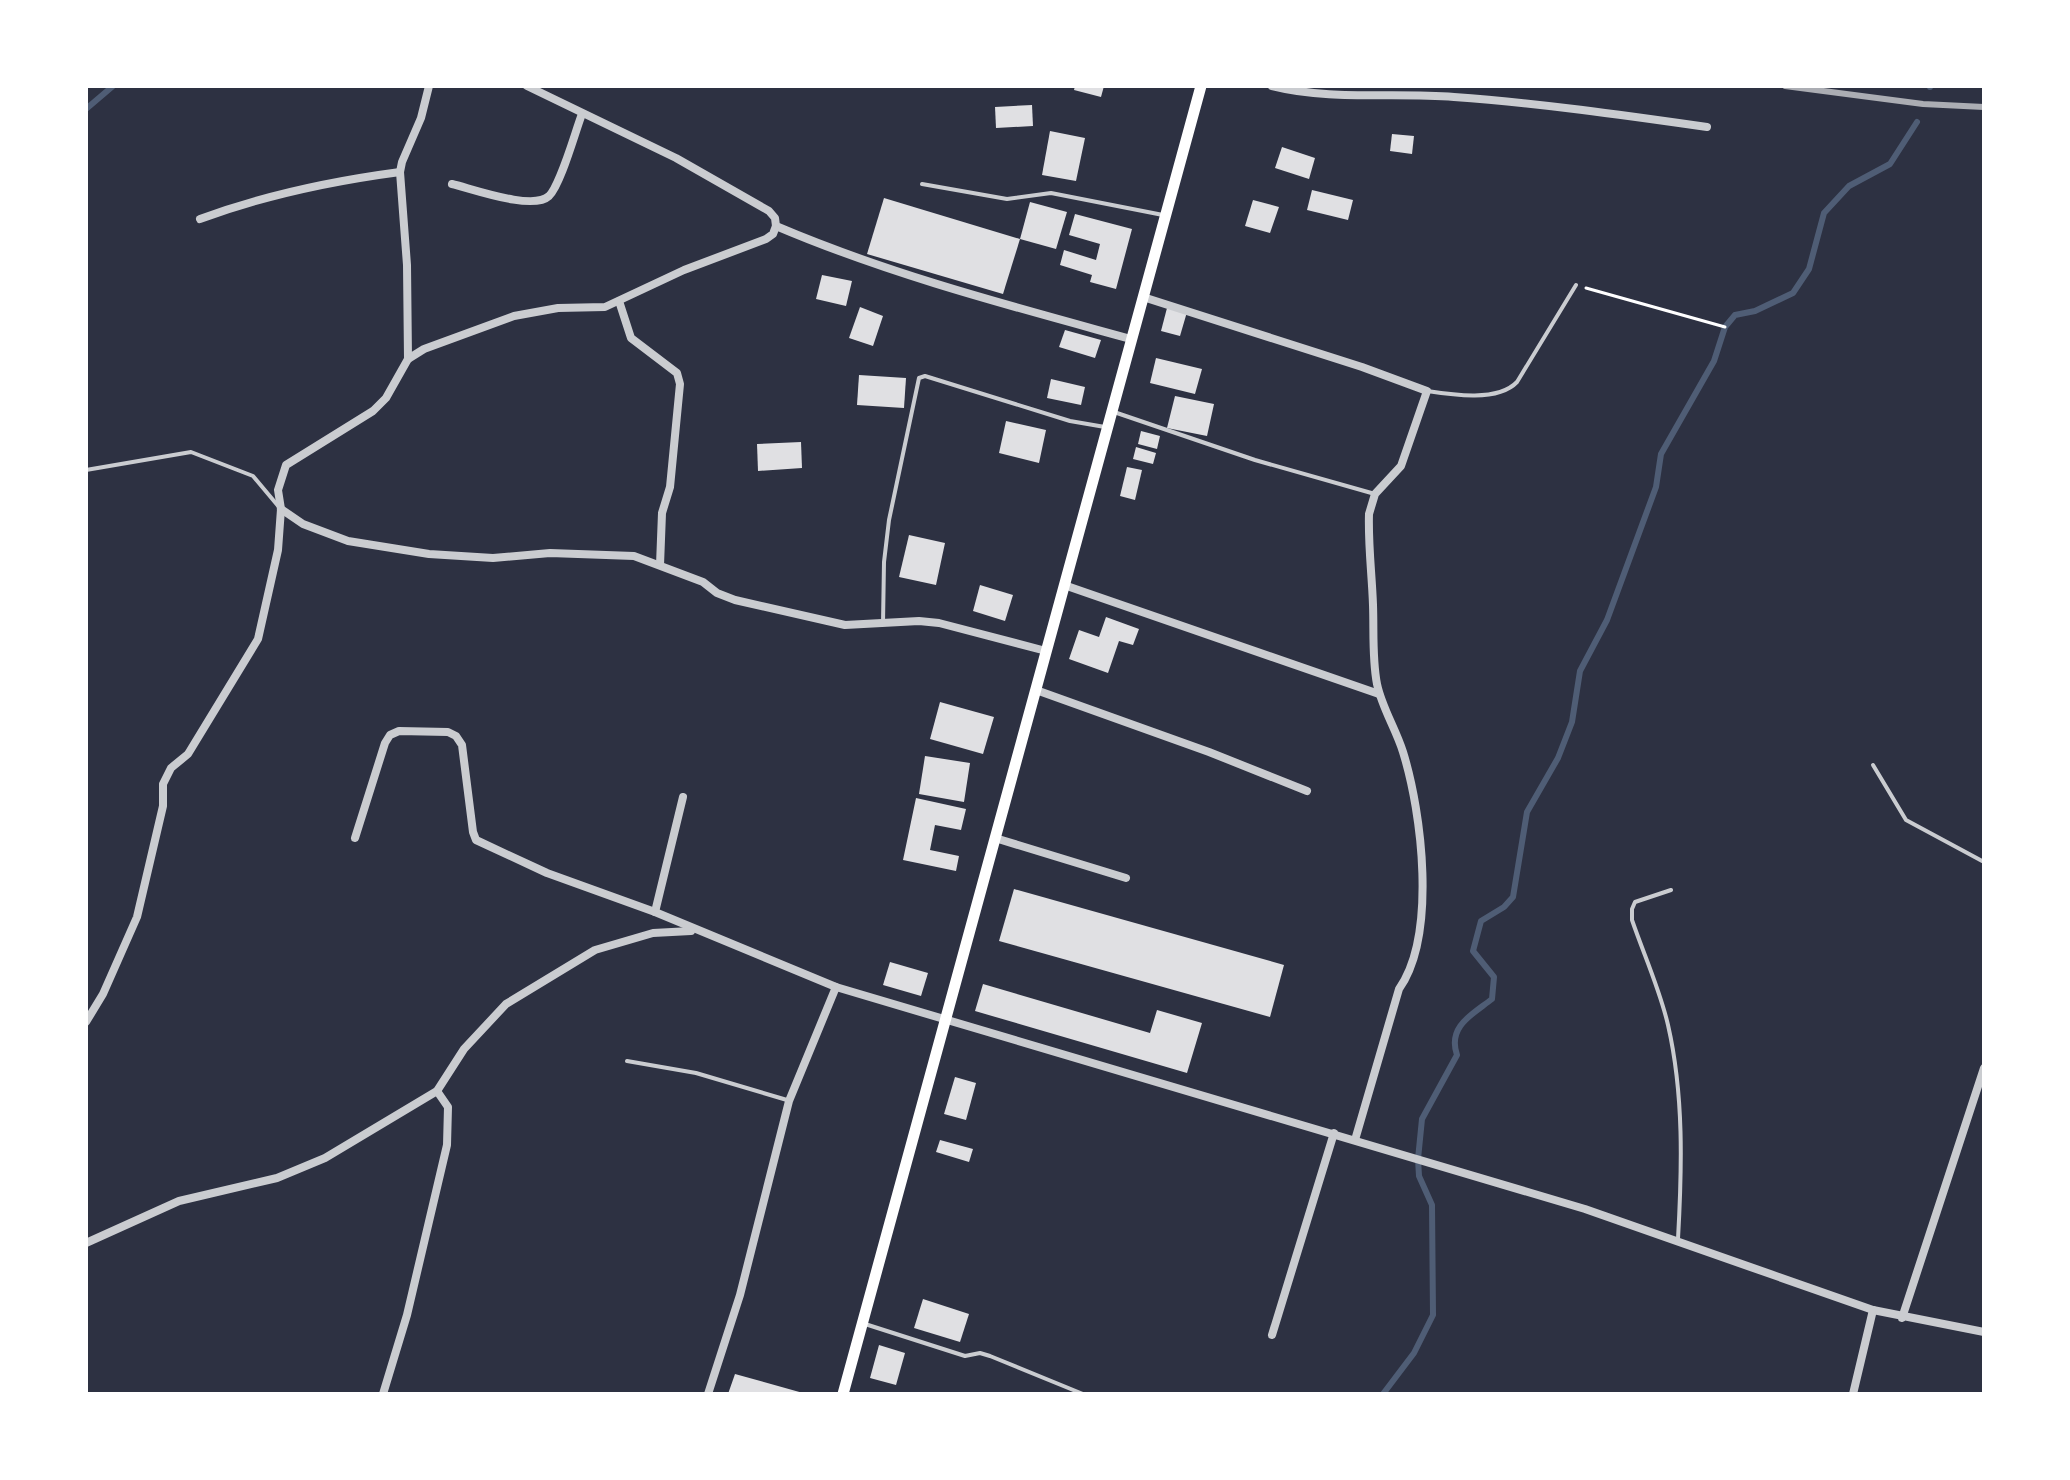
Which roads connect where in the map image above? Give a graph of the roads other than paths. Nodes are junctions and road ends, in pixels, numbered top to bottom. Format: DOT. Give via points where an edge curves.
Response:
graph roads {
  1 [pos="429,86"];
  2 [pos="527,86"];
  3 [pos="1201,86"];
  4 [pos="1272,86"];
  5 [pos="582,114"];
  6 [pos="1707,127"];
  7 [pos="400,172"];
  8 [pos="452,184"];
  9 [pos="922,184"];
  10 [pos="1165,215"];
  11 [pos="200,219"];
  12 [pos="776,226"];
  13 [pos="1576,285"];
  14 [pos="1143,297"];
  15 [pos="619,301"];
  16 [pos="1131,339"];
  17 [pos="408,359"];
  18 [pos="1427,391"];
  19 [pos="1112,412"];
  20 [pos="1107,428"];
  21 [pos="86,470"];
  22 [pos="1375,494"];
  23 [pos="281,509"];
  24 [pos="660,565"];
  25 [pos="1064,585"];
  26 [pos="883,623"];
  27 [pos="1046,651"];
  28 [pos="1036,690"];
  29 [pos="1379,694"];
  30 [pos="1873,765"];
  31 [pos="1307,791"];
  32 [pos="683,797"];
  33 [pos="355,838"];
  34 [pos="995,838"];
  35 [pos="1984,862"];
  36 [pos="1126,878"];
  37 [pos="1671,890"];
  38 [pos="655,912"];
  39 [pos="696,931"];
  40 [pos="836,987"];
  41 [pos="945,1020"];
  42 [pos="86,1022"];
  43 [pos="627,1061"];
  44 [pos="1984,1068"];
  45 [pos="437,1091"];
  46 [pos="789,1101"];
  47 [pos="1334,1133"];
  48 [pos="1355,1140"];
  49 [pos="1678,1241"];
  50 [pos="86,1243"];
  51 [pos="1873,1310"];
  52 [pos="1902,1318"];
  53 [pos="863,1323"];
  54 [pos="1984,1332"];
  55 [pos="1272,1335"];
  56 [pos="383,1394"];
  57 [pos="708,1394"];
  58 [pos="843,1394"];
  59 [pos="1083,1394"];
  60 [pos="1853,1394"];
  1 -- 7 [label="street"];
  2 -- 5 [label="street"];
  3 -- 10 [label="main road"];
  4 -- 6 [label="street" via="1366,97 1451,96"];
  5 -- 8 [label="street" via="548,197 521,201"];
  5 -- 12 [label="street" via="676,158 769,211"];
  7 -- 11 [label="street" via="290,191"];
  7 -- 17 [label="street"];
  9 -- 10 [label="lane" via="1007,199 1051,193"];
  10 -- 14 [label="main road"];
  12 -- 15 [label="street" via="766,239"];
  12 -- 16 [label="street" via="918,279"];
  13 -- 18 [label="lane" via="1510,390"];
  14 -- 16 [label="main road"];
  14 -- 18 [label="street"];
  15 -- 17 [label="street" via="514,316"];
  15 -- 24 [label="street" via="631,338 677,373 680,384"];
  16 -- 19 [label="main road"];
  17 -- 23 [label="street" via="373,411 286,465 278,490"];
  18 -- 22 [label="street" via="1401,466"];
  19 -- 20 [label="main road"];
  19 -- 22 [label="lane"];
  20 -- 25 [label="main road"];
  20 -- 26 [label="lane" via="919,378 889,520"];
  21 -- 23 [label="lane" via="191,452 253,476"];
  22 -- 29 [label="street" via="1369,533"];
  23 -- 24 [label="street" via="303,524 348,541 429,554 493,558 613,553"];
  23 -- 42 [label="street" via="278,550 258,639 188,754 171,768 163,784 163,806 137,917"];
  24 -- 26 [label="street" via="735,600 845,625"];
  25 -- 27 [label="main road"];
  25 -- 29 [label="street"];
  26 -- 27 [label="street" via="939,623"];
  27 -- 28 [label="main road"];
  28 -- 31 [label="street"];
  28 -- 34 [label="main road"];
  29 -- 48 [label="street" via="1415,793 1423,868 1415,956 1399,989"];
  30 -- 35 [label="lane" via="1906,820"];
  32 -- 38 [label="street"];
  33 -- 38 [label="street" via="390,735 448,732 462,745 476,840 547,873"];
  34 -- 36 [label="street"];
  34 -- 41 [label="main road"];
  37 -- 49 [label="lane" via="1635,902 1632,920 1667,1022 1677,1072 1682,1175"];
  38 -- 39 [label="street"];
  39 -- 40 [label="street"];
  39 -- 45 [label="street" via="653,933 595,950 506,1004 464,1049"];
  40 -- 41 [label="street"];
  40 -- 46 [label="street"];
  41 -- 47 [label="street"];
  41 -- 53 [label="main road"];
  43 -- 46 [label="lane" via="707,1076"];
  44 -- 52 [label="street"];
  45 -- 50 [label="street" via="299,1171 179,1201"];
  45 -- 56 [label="street" via="448,1107 447,1145"];
  46 -- 57 [label="street" via="740,1295"];
  47 -- 48 [label="street"];
  47 -- 55 [label="street"];
  48 -- 49 [label="street"];
  49 -- 51 [label="street"];
  51 -- 52 [label="street"];
  51 -- 60 [label="street"];
  52 -- 54 [label="street"];
  53 -- 58 [label="main road"];
  53 -- 59 [label="lane" via="965,1356 990,1356"];
}
